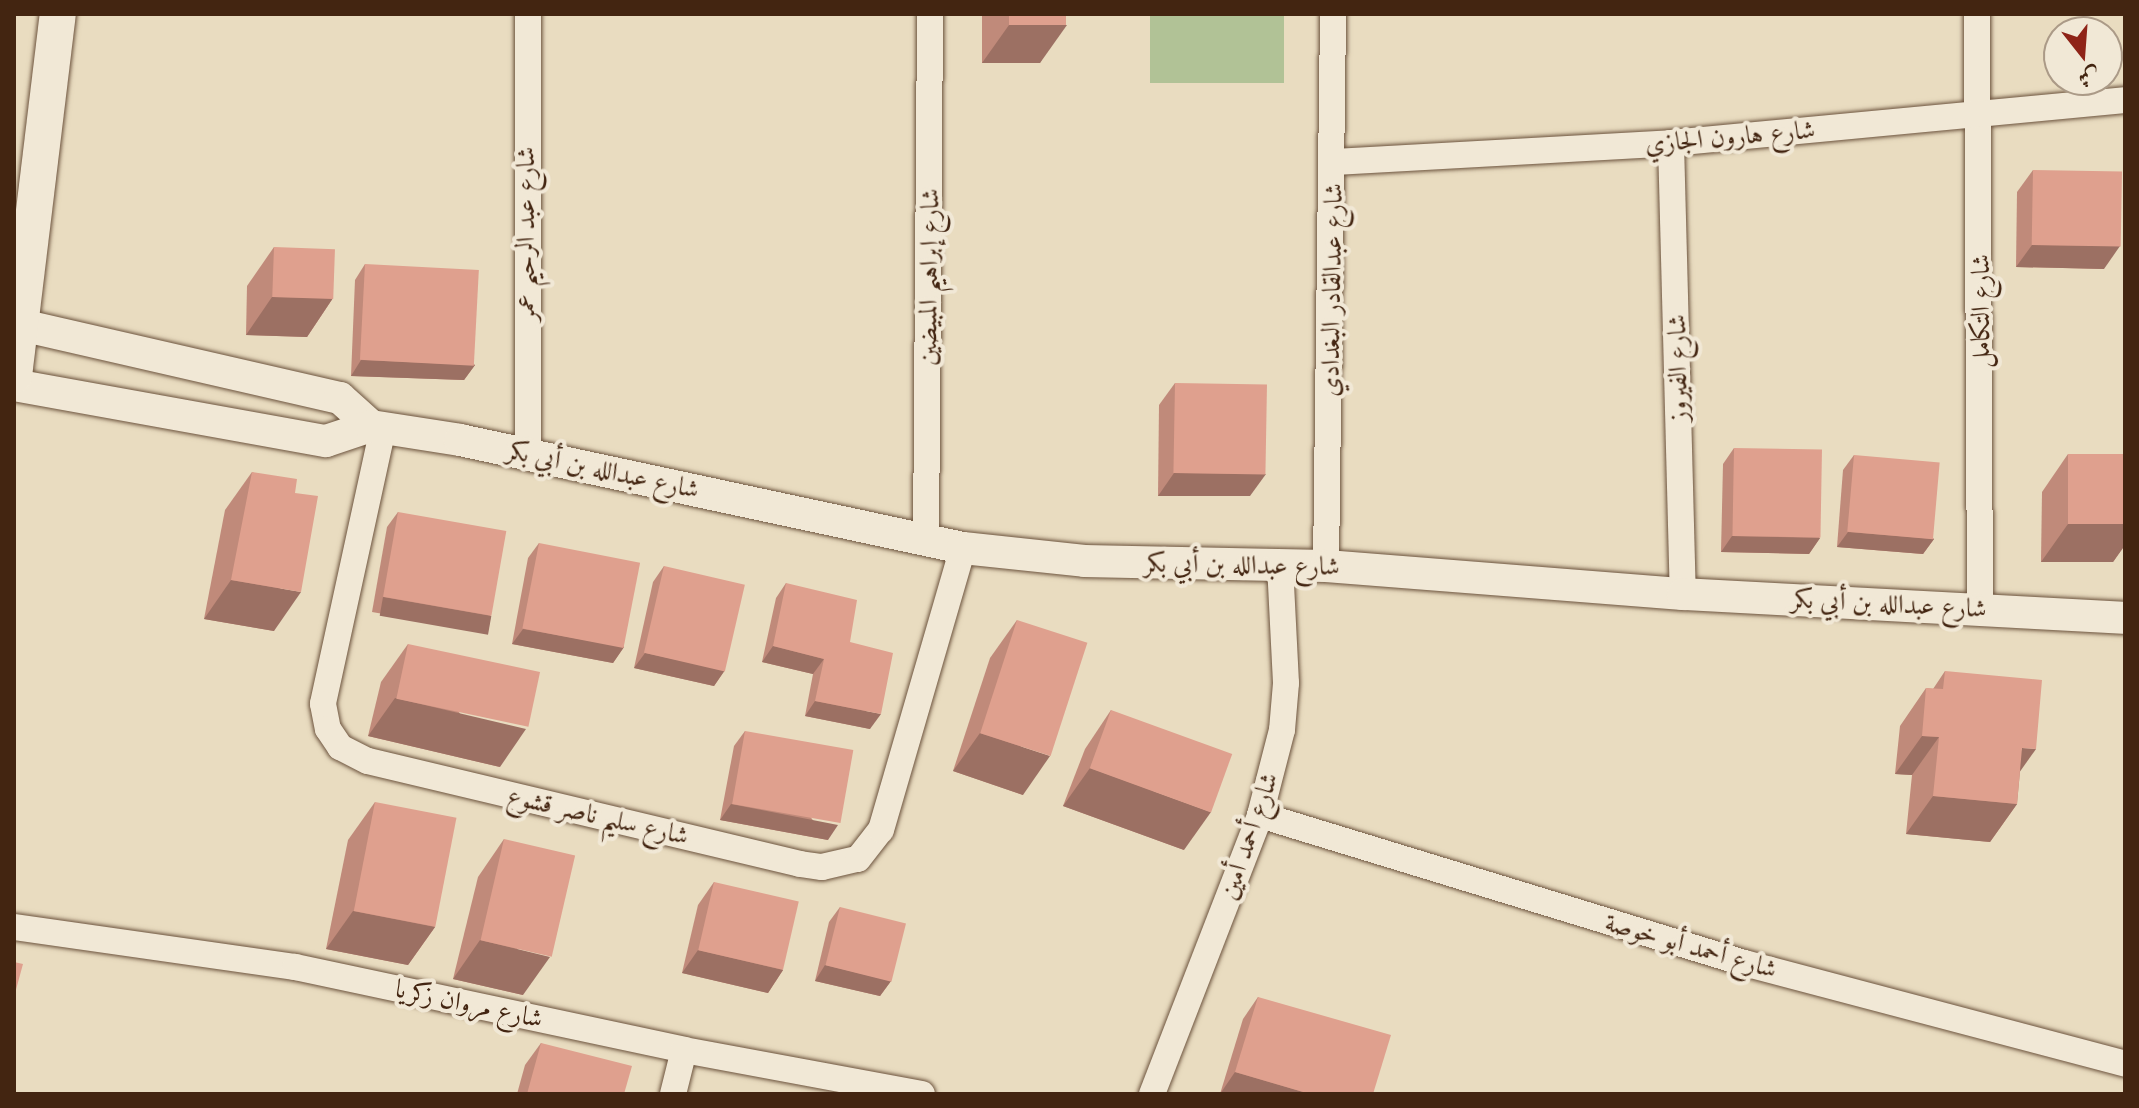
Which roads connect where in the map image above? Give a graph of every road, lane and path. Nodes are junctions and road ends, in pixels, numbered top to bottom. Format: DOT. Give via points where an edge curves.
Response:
graph roads {
  1 [pos="58,14"];
  2 [pos="528,14"];
  3 [pos="930,14"];
  4 [pos="1333,14"];
  5 [pos="1977,14"];
  6 [pos="2125,100"];
  7 [pos="1979,115"];
  8 [pos="1671,143"];
  9 [pos="1334,162"];
  10 [pos="21,325"];
  11 [pos="14,376"];
  12 [pos="14,385"];
  13 [pos="377,427"];
  14 [pos="528,454"];
  15 [pos="926,540"];
  16 [pos="963,548"];
  17 [pos="1280,566"];
  18 [pos="1326,566"];
  19 [pos="1683,594"];
  20 [pos="1980,609"];
  21 [pos="2125,618"];
  22 [pos="1260,815"];
  23 [pos="14,927"];
  24 [pos="684,1050"];
  25 [pos="2125,1064"];
  26 [pos="673,1094"];
  27 [pos="922,1094"];
  28 [pos="1152,1094"];
  1 -- 10 [label="main road"];
  2 -- 14 [label="street, شارع عبد الرحيم عمر"];
  3 -- 15 [label="street, شارع إبراهيم المبيضين"];
  4 -- 9 [label="street, شارع عبدالقادر البغدادي"];
  5 -- 7 [label="street, شارع التكامل"];
  6 -- 7 [label="street, شارع هارون الجازي"];
  7 -- 8 [label="street, شارع هارون الجازي"];
  7 -- 20 [label="street, شارع التكامل"];
  8 -- 9 [label="street, شارع هارون الجازي"];
  8 -- 19 [label="street, شارع الفيروز"];
  9 -- 18 [label="street, شارع عبدالقادر البغدادي"];
  10 -- 11 [label="main road"];
  10 -- 13 [label="street" via="340,398"];
  12 -- 13 [label="street, شارع عبدالله بن أبي بكر" via="326,441"];
  13 -- 14 [label="street, شارع عبدالله بن أبي بكر"];
  13 -- 16 [label="street, شارع سليم ناصر قشوع" via="323,704 328,729 340,747 368,761 800,864 822,867 858,859 881,830"];
  14 -- 15 [label="street, شارع عبدالله بن أبي بكر"];
  15 -- 16 [label="street, شارع عبدالله بن أبي بكر"];
  16 -- 17 [label="street, شارع عبدالله بن أبي بكر" via="1084,561"];
  17 -- 18 [label="street, شارع عبدالله بن أبي بكر"];
  17 -- 22 [label="street, شارع أحمد أمين" via="1285,697"];
  18 -- 19 [label="street, شارع عبدالله بن أبي بكر"];
  19 -- 20 [label="street, شارع عبدالله بن أبي بكر"];
  20 -- 21 [label="street, شارع عبدالله بن أبي بكر"];
  22 -- 25 [label="street, شارع أحمد أبو خوصة" via="1744,963"];
  22 -- 28 [label="street, شارع أحمد أمين"];
  23 -- 24 [label="street, شارع مروان زكريا" via="295,967"];
  24 -- 26 [label="street"];
  24 -- 27 [label="street, شارع مروان زكريا"];
}
